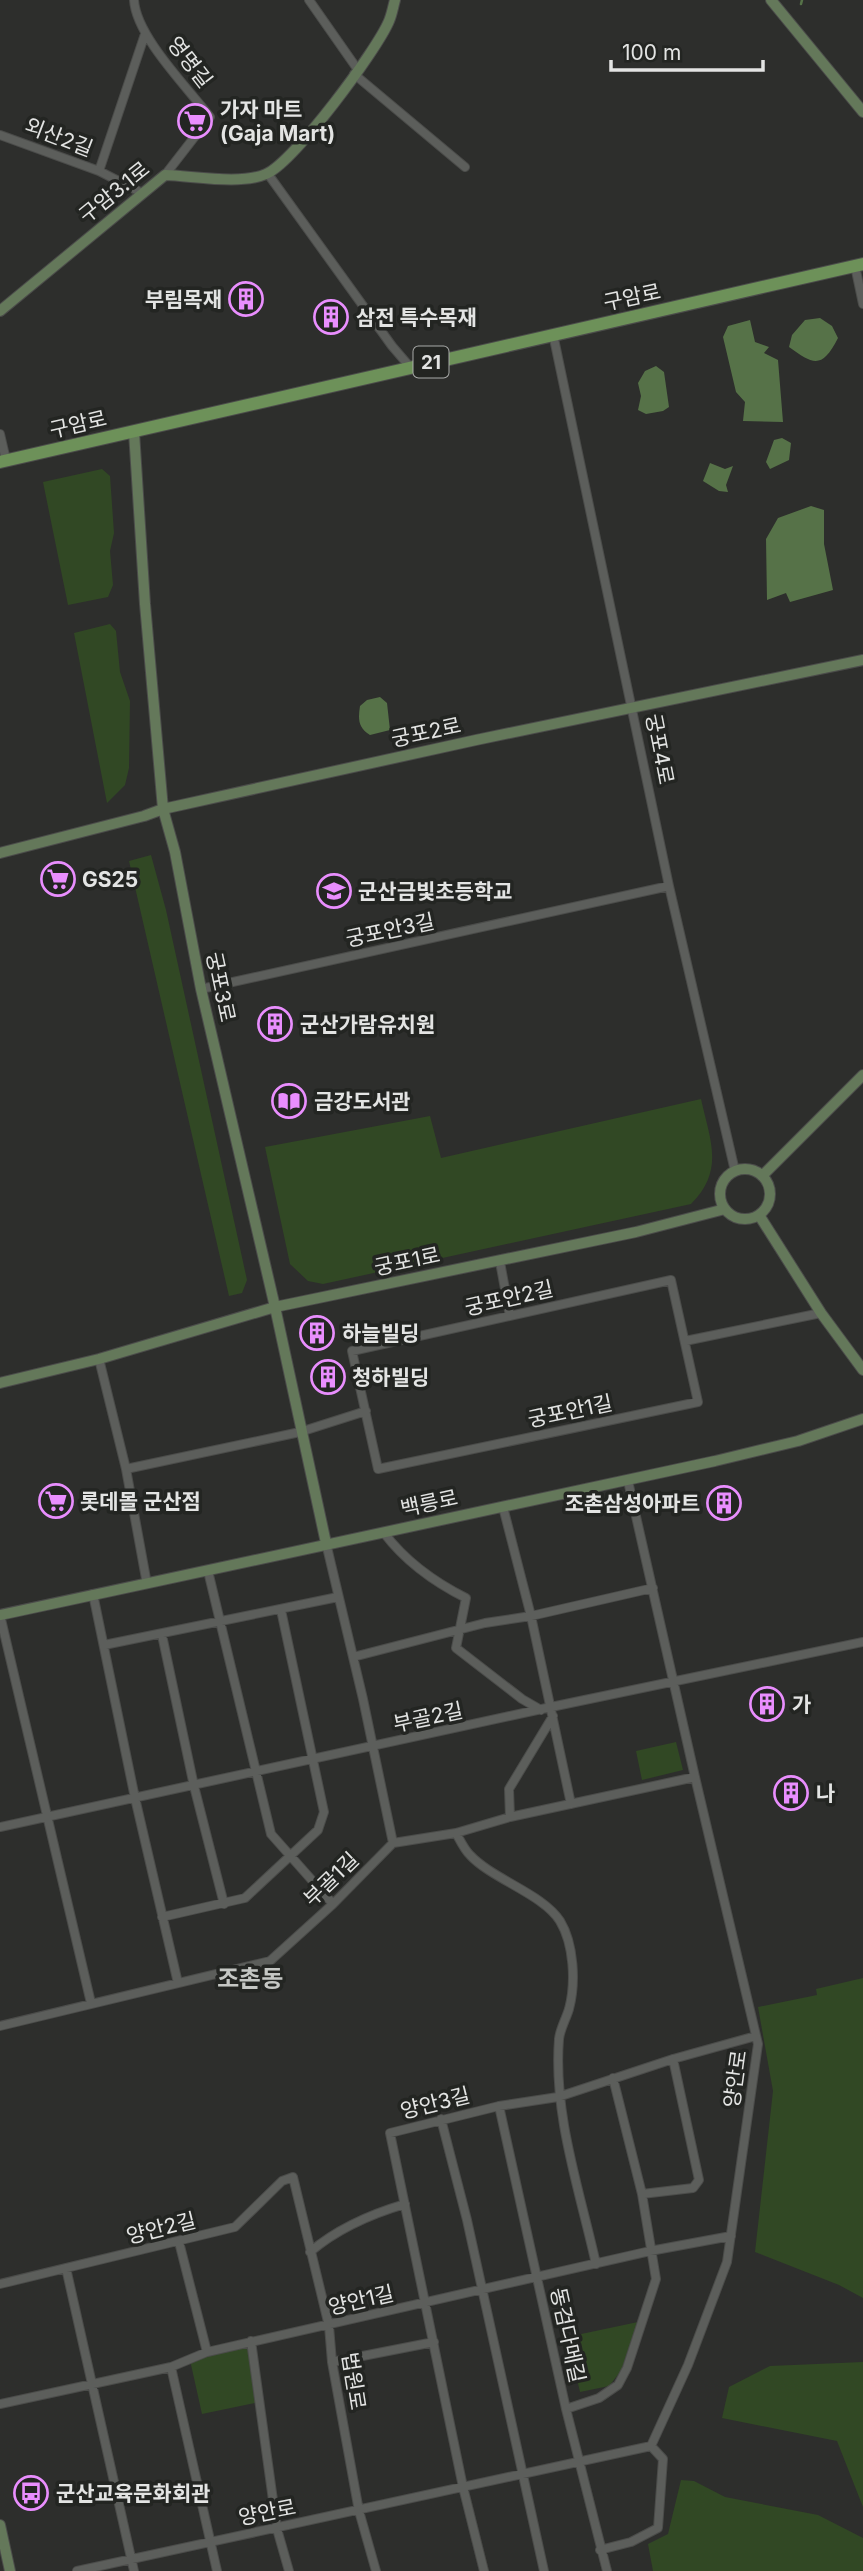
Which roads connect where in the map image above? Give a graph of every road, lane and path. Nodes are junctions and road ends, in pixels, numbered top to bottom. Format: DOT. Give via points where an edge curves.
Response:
graph roads {
  1 [pos="134,0"];
  2 [pos="309,0"];
  3 [pos="395,0"];
  4 [pos="771,0"];
  5 [pos="145,34"];
  6 [pos="356,72"];
  7 [pos="863,112"];
  8 [pos="0,135"];
  9 [pos="465,167"];
  10 [pos="99,171"];
  11 [pos="268,174"];
  12 [pos="165,175"];
  13 [pos="142,193"];
  14 [pos="859,265"];
  15 [pos="863,304"];
  16 [pos="0,311"];
  17 [pos="553,334"];
  18 [pos="410,367"];
  19 [pos="134,432"];
  20 [pos="0,434"];
  21 [pos="3,461"];
  22 [pos="863,660"];
  23 [pos="632,708"];
  24 [pos="163,809"];
  25 [pos="0,853"];
  26 [pos="669,886"];
  27 [pos="201,989"];
  28 [pos="863,1075"];
  29 [pos="735,1171"];
  30 [pos="762,1176"];
  31 [pos="724,1209"];
  32 [pos="759,1214"];
  33 [pos="500,1262"];
  34 [pos="275,1307"];
  35 [pos="821,1313"];
  36 [pos="510,1316"];
  37 [pos="685,1341"];
  38 [pos="99,1359"];
  39 [pos="863,1370"];
  40 [pos="0,1383"];
  41 [pos="366,1411"];
  42 [pos="862,1420"];
  43 [pos="300,1432"];
  44 [pos="126,1469"];
  45 [pos="628,1481"];
  46 [pos="503,1507"];
  47 [pos="384,1533"];
  48 [pos="326,1543"];
  49 [pos="208,1571"];
  50 [pos="147,1584"];
  51 [pos="653,1588"];
  52 [pos="93,1594"];
  53 [pos="338,1597"];
  54 [pos="281,1610"];
  55 [pos="0,1615"];
  56 [pos="531,1616"];
  57 [pos="220,1622"];
  58 [pos="461,1629"];
  59 [pos="162,1635"];
  60 [pos="863,1643"];
  61 [pos="104,1645"];
  62 [pos="353,1657"];
  63 [pos="675,1682"];
  64 [pos="541,1710"];
  65 [pos="552,1711"];
  66 [pos="373,1747"];
  67 [pos="314,1760"];
  68 [pos="256,1772"];
  69 [pos="695,1777"];
  70 [pos="194,1786"];
  71 [pos="135,1798"];
  72 [pos="571,1804"];
  73 [pos="46,1817"];
  74 [pos="510,1817"];
  75 [pos="0,1828"];
  76 [pos="456,1832"];
  77 [pos="393,1843"];
  78 [pos="290,1857"];
  79 [pos="224,1904"];
  80 [pos="333,1904"];
  81 [pos="162,1917"];
  82 [pos="178,1983"];
  83 [pos="91,2003"];
  84 [pos="0,2026"];
  85 [pos="757,2036"];
  86 [pos="673,2059"];
  87 [pos="613,2078"];
  88 [pos="558,2096"];
  89 [pos="499,2106"];
  90 [pos="441,2119"];
  91 [pos="642,2194"];
  92 [pos="297,2198"];
  93 [pos="405,2204"];
  94 [pos="731,2236"];
  95 [pos="179,2242"];
  96 [pos="649,2250"];
  97 [pos="310,2252"];
  98 [pos="596,2264"];
  99 [pos="66,2268"];
  100 [pos="538,2277"];
  101 [pos="0,2284"];
  102 [pos="481,2288"];
  103 [pos="424,2302"];
  104 [pos="328,2326"];
  105 [pos="251,2341"];
  106 [pos="434,2342"];
  107 [pos="207,2352"];
  108 [pos="332,2362"];
  109 [pos="171,2367"];
  110 [pos="91,2383"];
  111 [pos="0,2404"];
  112 [pos="566,2409"];
  113 [pos="651,2446"];
  114 [pos="580,2462"];
  115 [pos="522,2474"];
  116 [pos="463,2487"];
  117 [pos="359,2511"];
  118 [pos="0,2525"];
  119 [pos="277,2529"];
  120 [pos="209,2541"];
  121 [pos="600,2550"];
  122 [pos="131,2559"];
  123 [pos="484,2569"];
  124 [pos="10,2571"];
  125 [pos="77,2571"];
  126 [pos="134,2571"];
  127 [pos="216,2571"];
  128 [pos="289,2571"];
  129 [pos="376,2571"];
  130 [pos="544,2571"];
  131 [pos="607,2571"];
  1 -- 5 [label="street, 영명길"];
  2 -- 6 [label="street"];
  3 -- 6 [label="street" via="389,22"];
  4 -- 7 [label="street"];
  5 -- 10 [label="street"];
  5 -- 12 [label="street, 영명길" via="210,117"];
  6 -- 9 [label="street"];
  6 -- 11 [label="street" via="294,152"];
  8 -- 10 [label="street, 외산2길"];
  10 -- 13 [label="street, 외산2길"];
  11 -- 12 [label="street, 구암3.1로" via="246,180"];
  11 -- 18 [label="street"];
  12 -- 13 [label="street, 구암3.1로"];
  13 -- 16 [label="street, 구암3.1로"];
  14 -- 15 [label="street"];
  14 -- 17 [label="main road, 구암로 / 21"];
  17 -- 18 [label="main road, 구암로 / 21"];
  17 -- 23 [label="street, 궁포4로"];
  18 -- 19 [label="main road, 구암로 / 21"];
  19 -- 21 [label="main road, 구암로 / 21"];
  19 -- 24 [label="street, 궁포3로"];
  20 -- 21 [label="street"];
  22 -- 23 [label="street, 궁포2로"];
  23 -- 24 [label="street, 궁포2로"];
  23 -- 26 [label="street, 궁포4로"];
  24 -- 25 [label="street, 궁포2로"];
  24 -- 27 [label="street, 궁포3로"];
  26 -- 27 [label="street, 궁포안3길"];
  26 -- 29 [label="street, 궁포4로"];
  27 -- 34 [label="street, 궁포3로"];
  28 -- 30 [label="street"];
  29 -- 30 [label="street" via="750,1169"];
  29 -- 31 [label="street" via="720,1187"];
  30 -- 32 [label="street" via="770,1196"];
  31 -- 32 [label="street" via="744,1219"];
  31 -- 33 [label="street, 궁포1로"];
  32 -- 35 [label="street"];
  33 -- 34 [label="street, 궁포1로"];
  33 -- 36 [label="street"];
  34 -- 38 [label="street, 궁포1로"];
  34 -- 43 [label="street, 궁포3로"];
  35 -- 37 [label="street"];
  35 -- 39 [label="street"];
  36 -- 37 [label="street, 궁포안2길" via="671,1280"];
  36 -- 41 [label="street, 궁포안2길" via="352,1351"];
  37 -- 41 [label="street, 궁포안1길" via="698,1402 378,1469"];
  38 -- 40 [label="street, 궁포1로"];
  38 -- 44 [label="street"];
  41 -- 43 [label="street"];
  42 -- 45 [label="street, 백릉로" via="815,1436"];
  43 -- 44 [label="street"];
  43 -- 48 [label="street, 궁포3로"];
  44 -- 50 [label="street"];
  45 -- 46 [label="street, 백릉로"];
  45 -- 51 [label="street, 양안로"];
  46 -- 47 [label="street, 백릉로"];
  46 -- 56 [label="street"];
  47 -- 48 [label="street, 백릉로"];
  47 -- 58 [label="street" via="433,1581 466,1598"];
  48 -- 49 [label="street, 백릉로"];
  48 -- 53 [label="street"];
  49 -- 50 [label="street, 백릉로"];
  49 -- 57 [label="street"];
  50 -- 52 [label="street, 백릉로"];
  51 -- 56 [label="street"];
  51 -- 63 [label="street, 양안로"];
  52 -- 55 [label="street, 백릉로"];
  52 -- 61 [label="street"];
  53 -- 54 [label="street"];
  53 -- 62 [label="street"];
  54 -- 57 [label="street"];
  54 -- 67 [label="street"];
  55 -- 73 [label="street"];
  56 -- 58 [label="street"];
  56 -- 65 [label="street"];
  57 -- 59 [label="street"];
  57 -- 68 [label="street"];
  58 -- 62 [label="street"];
  58 -- 64 [label="street" via="456,1648"];
  59 -- 61 [label="street"];
  59 -- 70 [label="street"];
  60 -- 63 [label="street, 부골2길"];
  61 -- 71 [label="street"];
  62 -- 66 [label="street"];
  63 -- 65 [label="street, 부골2길"];
  63 -- 69 [label="street, 양안로"];
  64 -- 65 [label="street, 부골2길"];
  64 -- 66 [label="street, 부골2길"];
  65 -- 72 [label="street"];
  65 -- 74 [label="street" via="509,1788"];
  66 -- 67 [label="street, 부골2길"];
  66 -- 77 [label="street"];
  67 -- 68 [label="street, 부골2길"];
  67 -- 78 [label="street" via="324,1812 318,1830"];
  68 -- 70 [label="street, 부골2길"];
  68 -- 78 [label="street" via="271,1834"];
  69 -- 72 [label="street"];
  69 -- 85 [label="street, 양안로"];
  70 -- 71 [label="street, 부골2길"];
  70 -- 79 [label="street"];
  71 -- 73 [label="street, 부골2길"];
  71 -- 81 [label="street"];
  72 -- 74 [label="street"];
  73 -- 75 [label="street, 부골2길"];
  73 -- 83 [label="street"];
  74 -- 76 [label="street"];
  76 -- 77 [label="street"];
  76 -- 88 [label="street" via="470,1855 547,1908 565,1932 572,1981 570,2007 559,2036"];
  77 -- 80 [label="street, 부골1길"];
  78 -- 79 [label="street" via="245,1898"];
  78 -- 80 [label="street"];
  79 -- 81 [label="street"];
  80 -- 82 [label="street, 부골1길" via="270,1961"];
  81 -- 82 [label="street"];
  82 -- 83 [label="street, 부골1길"];
  83 -- 84 [label="street, 부골1길"];
  85 -- 86 [label="street, 양안3길"];
  85 -- 94 [label="street, 양안로"];
  86 -- 87 [label="street, 양안3길"];
  86 -- 91 [label="street" via="699,2180 693,2188"];
  87 -- 88 [label="street, 양안3길"];
  87 -- 91 [label="street"];
  88 -- 89 [label="street, 양안3길"];
  88 -- 98 [label="street"];
  89 -- 90 [label="street, 양안3길"];
  89 -- 100 [label="street, 동검다메길"];
  90 -- 93 [label="street, 양안3길" via="390,2133"];
  90 -- 102 [label="street"];
  91 -- 96 [label="street"];
  92 -- 95 [label="street, 양안2길" via="293,2177 282,2181 236,2227"];
  92 -- 97 [label="street, 법원로"];
  93 -- 97 [label="street" via="351,2225"];
  93 -- 103 [label="street, 양안3길"];
  94 -- 96 [label="street, 양안1길"];
  94 -- 113 [label="street, 양안로" via="727,2262 688,2365"];
  95 -- 99 [label="street, 양안2길"];
  95 -- 107 [label="street"];
  96 -- 98 [label="street, 양안1길"];
  96 -- 112 [label="street" via="656,2278 628,2368 618,2385 599,2398"];
  97 -- 104 [label="street, 법원로"];
  98 -- 100 [label="street, 양안1길"];
  99 -- 101 [label="street, 양안2길"];
  99 -- 110 [label="street"];
  100 -- 102 [label="street, 양안1길"];
  100 -- 112 [label="street, 동검다메길"];
  102 -- 103 [label="street, 양안1길"];
  102 -- 115 [label="street"];
  103 -- 104 [label="street, 양안1길"];
  103 -- 106 [label="street, 양안3길"];
  104 -- 105 [label="street, 양안1길"];
  104 -- 108 [label="street, 법원로"];
  105 -- 107 [label="street, 양안1길"];
  105 -- 119 [label="street"];
  106 -- 108 [label="street"];
  106 -- 116 [label="street, 양안3길"];
  107 -- 109 [label="street, 양안1길"];
  108 -- 117 [label="street, 법원로"];
  109 -- 110 [label="street, 양안1길"];
  109 -- 120 [label="street"];
  110 -- 111 [label="street, 양안1길"];
  110 -- 122 [label="street"];
  112 -- 114 [label="street, 동검다메길"];
  113 -- 114 [label="street, 양안로"];
  113 -- 121 [label="street" via="663,2459 658,2528 631,2542"];
  114 -- 115 [label="street, 양안로"];
  114 -- 121 [label="street, 동검다메길"];
  115 -- 116 [label="street, 양안로"];
  115 -- 130 [label="street"];
  116 -- 117 [label="street, 양안로"];
  116 -- 123 [label="street"];
  117 -- 119 [label="street, 양안로"];
  117 -- 129 [label="street, 법원로"];
  118 -- 124 [label="street"];
  119 -- 120 [label="street, 양안로"];
  119 -- 128 [label="street"];
  120 -- 122 [label="street, 양안로"];
  120 -- 127 [label="street"];
  121 -- 131 [label="street, 동검다메길"];
  122 -- 125 [label="street, 양안로"];
  122 -- 126 [label="street"];
}
